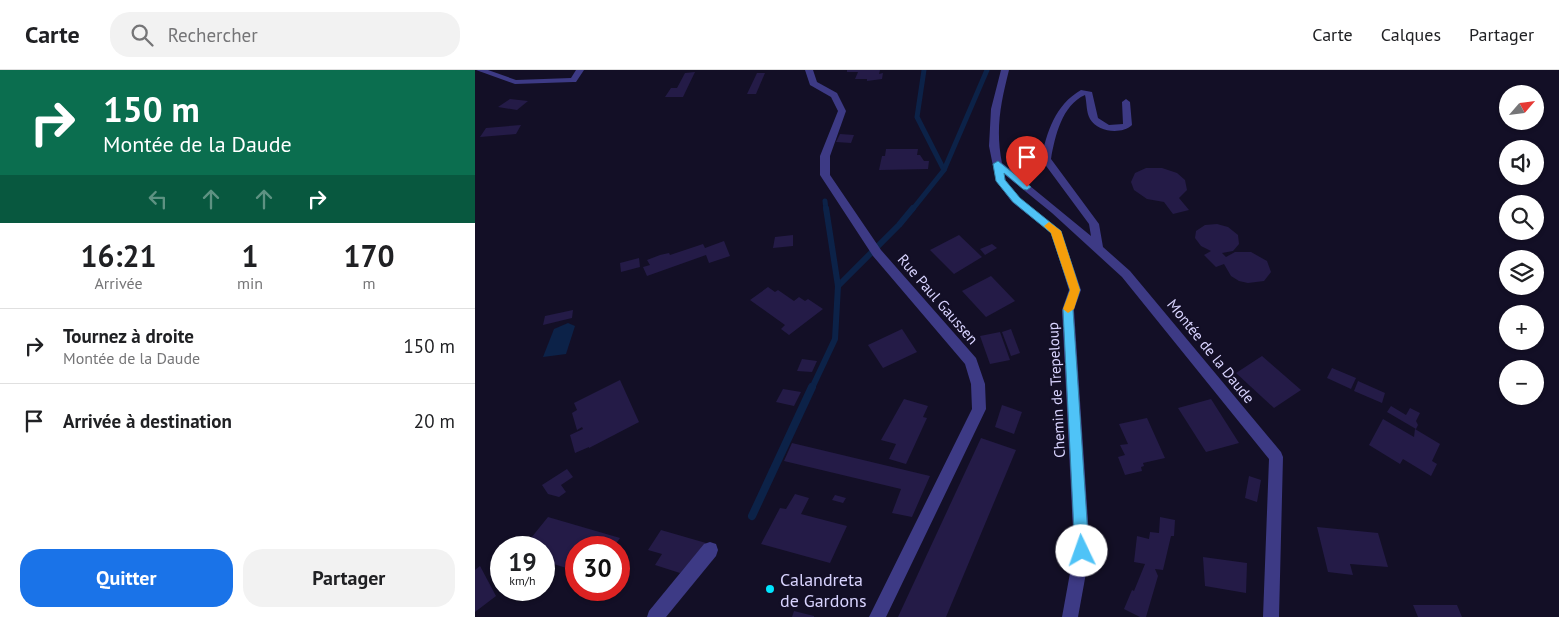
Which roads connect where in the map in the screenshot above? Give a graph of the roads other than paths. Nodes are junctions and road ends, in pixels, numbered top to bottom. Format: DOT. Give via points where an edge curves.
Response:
graph roads {
  1 [pos="480,70"];
  2 [pos="580,70"];
  3 [pos="809,70"];
  4 [pos="1005,70"];
  5 [pos="1126,102"];
  6 [pos="998,164"];
  7 [pos="1098,247"];
  8 [pos="710,550"];
  9 [pos="655,617"];
  10 [pos="877,617"];
  11 [pos="1070,617"];
  12 [pos="1271,617"];
  1 -- 2 [label="street" via="515,82 573,80"];
  3 -- 10 [label="street, Rue Paul Gaussen" via="813,84 834,95 842,111 825,156 825,175 877,253 971,362 978,384 979,409"];
  4 -- 6 [label="street, Chemin de Trepeloup" via="995,109 994,146"];
  5 -- 7 [label="street" via="1128,125 1111,129 1099,124 1093,116 1089,94 1083,92 1073,97 1061,113 1046,159 1094,224"];
  6 -- 7 [label="street, Montée de la Daude"];
  6 -- 11 [label="street, Chemin de Trepeloup" via="1001,181 1016,200 1056,231 1075,290 1068,310 1082,551"];
  7 -- 12 [label="street, Montée de la Daude" via="1126,274 1276,457"];
  8 -- 9 [label="street"];
}
